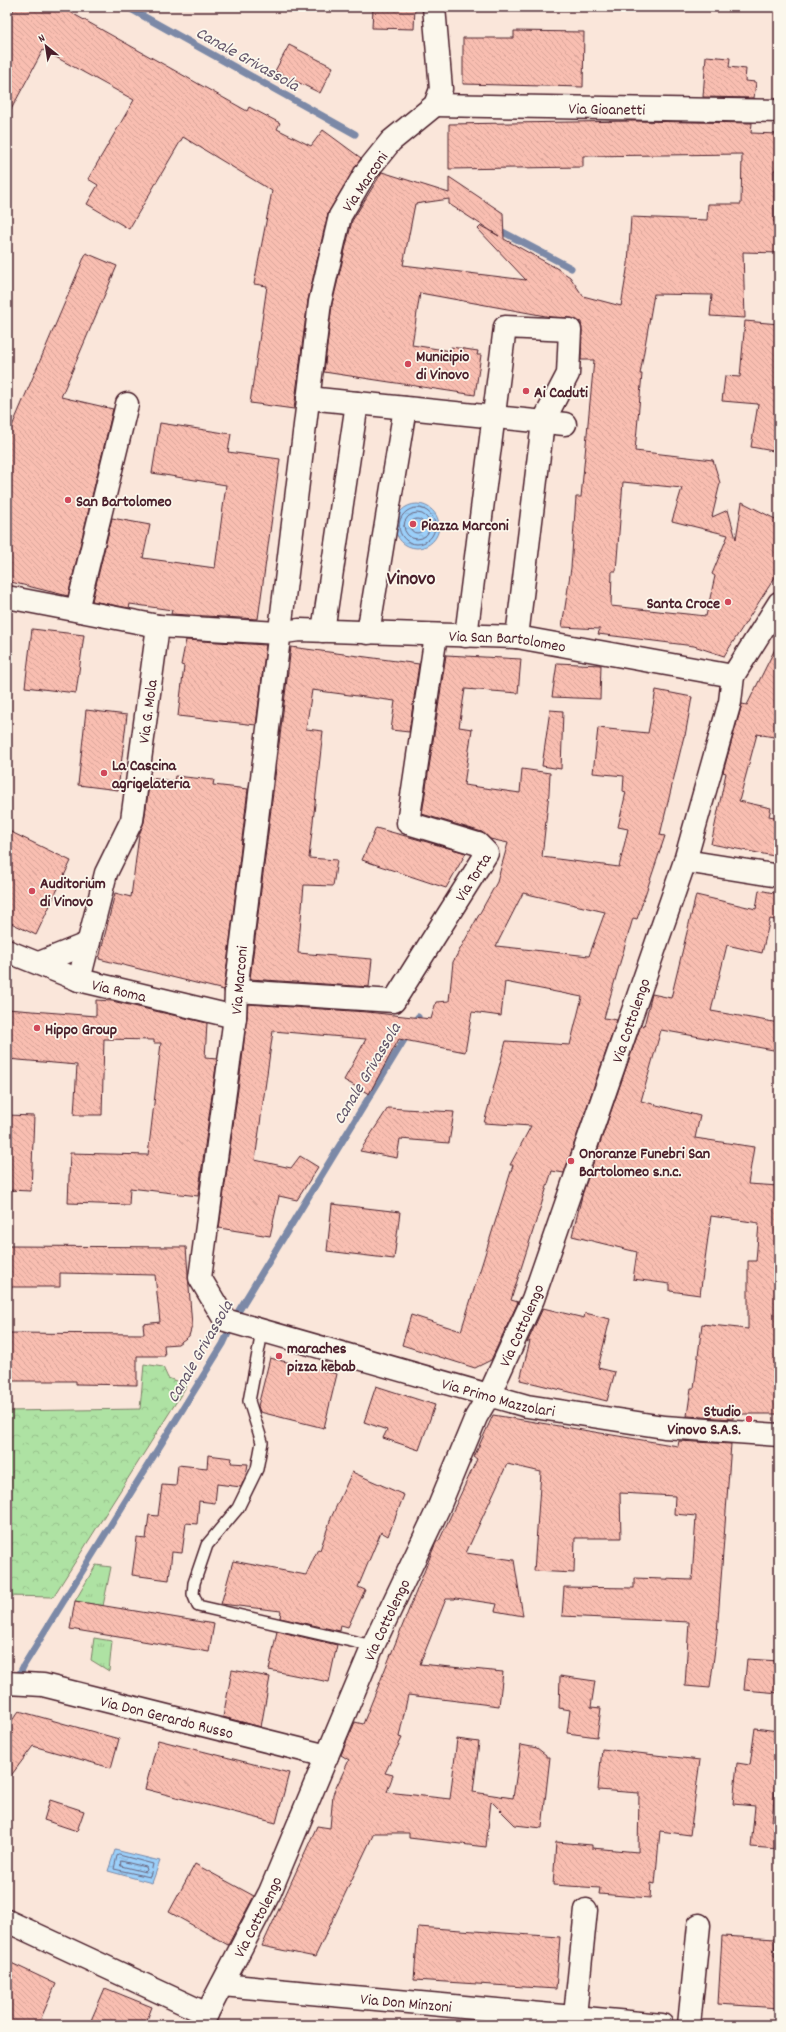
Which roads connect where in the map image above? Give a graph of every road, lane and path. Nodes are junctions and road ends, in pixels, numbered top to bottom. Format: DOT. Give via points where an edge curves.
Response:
graph roads {
  1 [pos="434,7"];
  2 [pos="434,105"];
  3 [pos="779,111"];
  4 [pos="308,398"];
  5 [pos="357,403"];
  6 [pos="127,404"];
  7 [pos="405,408"];
  8 [pos="495,417"];
  9 [pos="543,422"];
  10 [pos="565,424"];
  11 [pos="7,597"];
  12 [pos="779,603"];
  13 [pos="77,610"];
  14 [pos="158,626"];
  15 [pos="323,631"];
  16 [pos="278,632"];
  17 [pos="368,632"];
  18 [pos="436,635"];
  19 [pos="466,636"];
  20 [pos="516,637"];
  21 [pos="733,676"];
  22 [pos="685,861"];
  23 [pos="779,876"];
  24 [pos="89,943"];
  25 [pos="7,951"];
  26 [pos="39,963"];
  27 [pos="79,980"];
  28 [pos="236,992"];
  29 [pos="235,1017"];
  30 [pos="231,1322"];
  31 [pos="262,1332"];
  32 [pos="489,1395"];
  33 [pos="779,1435"];
  34 [pos="373,1646"];
  35 [pos="16,1683"];
  36 [pos="327,1756"];
  37 [pos="586,1910"];
  38 [pos="7,1921"];
  39 [pos="699,1925"];
  40 [pos="222,1985"];
  41 [pos="204,2019"];
  42 [pos="574,2021"];
  43 [pos="662,2025"];
  44 [pos="689,2025"];
  1 -- 2 [label="street, Via Marconi" via="441,89"];
  2 -- 3 [label="street, Via Gioanetti"];
  2 -- 4 [label="street, Via Marconi" via="391,141 366,172 340,216 320,302"];
  4 -- 5 [label="street"];
  4 -- 16 [label="street"];
  5 -- 7 [label="street"];
  5 -- 15 [label="street"];
  6 -- 13 [label="street"];
  7 -- 8 [label="street"];
  7 -- 17 [label="street"];
  8 -- 9 [label="street"];
  8 -- 9 [label="street" via="505,327 570,330 568,374"];
  8 -- 19 [label="street"];
  9 -- 10 [label="street"];
  9 -- 20 [label="street"];
  11 -- 13 [label="street"];
  12 -- 21 [label="street, Via Cottolengo"];
  13 -- 14 [label="street"];
  14 -- 16 [label="street, Via San Bartolomeo"];
  14 -- 24 [label="street, Via G. Mola" via="132,820 106,872"];
  15 -- 16 [label="street, Via San Bartolomeo"];
  15 -- 17 [label="street, Via San Bartolomeo"];
  16 -- 28 [label="street, Via Marconi"];
  17 -- 18 [label="street, Via San Bartolomeo"];
  18 -- 19 [label="street, Via San Bartolomeo"];
  18 -- 28 [label="street, Via Torta" via="408,823 478,844 487,853 394,1001"];
  19 -- 20 [label="street, Via San Bartolomeo"];
  20 -- 21 [label="street, Via San Bartolomeo"];
  21 -- 22 [label="street, Via Cottolengo" via="730,702"];
  22 -- 23 [label="street"];
  22 -- 32 [label="street, Via Cottolengo" via="533,1299"];
  24 -- 26 [label="street"];
  24 -- 27 [label="street, Via G. Mola"];
  25 -- 26 [label="street, Via Roma"];
  26 -- 27 [label="street, Via Roma"];
  27 -- 29 [label="street, Via Roma"];
  28 -- 29 [label="street, Via Marconi"];
  29 -- 30 [label="street, Via Marconi" via="200,1278"];
  30 -- 31 [label="street, Via Primo Mazzolari"];
  31 -- 32 [label="street, Via Primo Mazzolari"];
  31 -- 34 [label="lane" via="249,1401 262,1442 257,1469 238,1508 207,1545 194,1583 193,1594 198,1606"];
  32 -- 33 [label="street, Via Primo Mazzolari" via="528,1406 664,1427"];
  32 -- 34 [label="street, Via Cottolengo" via="476,1416 438,1509"];
  34 -- 36 [label="street, Via Cottolengo"];
  35 -- 36 [label="street, Via Don Gerardo Russo" via="43,1685"];
  36 -- 40 [label="street, Via Cottolengo" via="270,1892"];
  37 -- 42 [label="street"];
  38 -- 41 [label="street"];
  39 -- 44 [label="street"];
  40 -- 41 [label="street, Via Cottolengo"];
  40 -- 42 [label="street, Via Don Minzoni"];
  42 -- 43 [label="street, Via Don Minzoni"];
}
